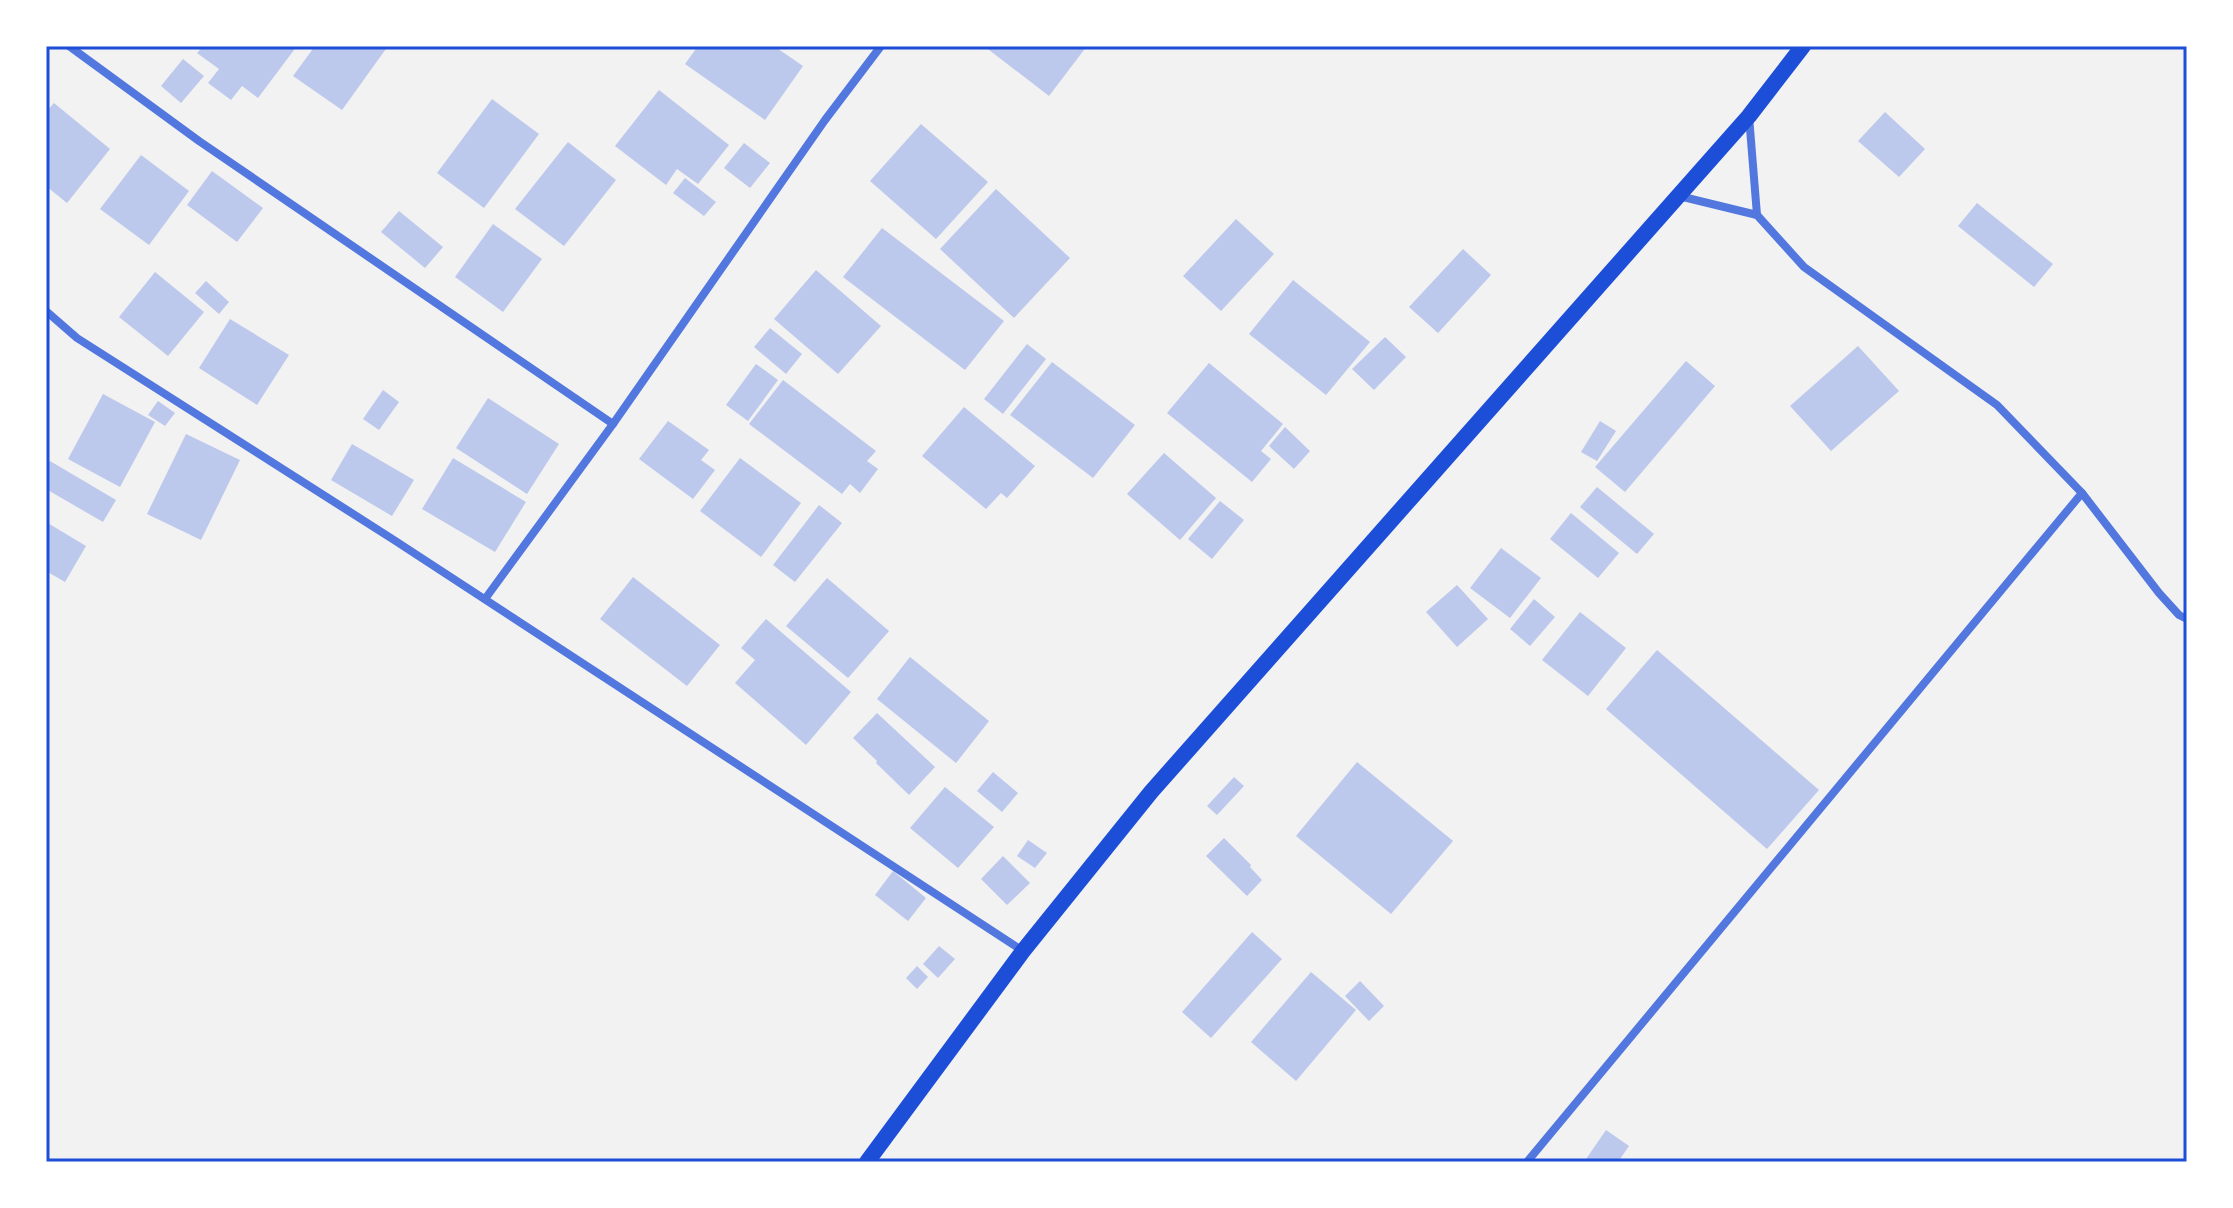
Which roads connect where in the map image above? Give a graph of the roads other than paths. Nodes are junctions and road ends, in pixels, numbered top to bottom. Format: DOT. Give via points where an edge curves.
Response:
graph roads {
  1 [pos="69,46"];
  2 [pos="881,46"];
  3 [pos="1803,46"];
  4 [pos="1749,116"];
  5 [pos="1678,195"];
  6 [pos="1757,215"];
  7 [pos="46,311"];
  8 [pos="613,424"];
  9 [pos="2082,493"];
  10 [pos="485,599"];
  11 [pos="2187,619"];
  12 [pos="1023,951"];
  13 [pos="867,1162"];
  14 [pos="1527,1162"];
  1 -- 8 [label="street"];
  2 -- 8 [label="street"];
  3 -- 4 [label="main road"];
  4 -- 5 [label="main road"];
  4 -- 6 [label="street"];
  5 -- 6 [label="street"];
  5 -- 12 [label="main road" via="1151,792"];
  6 -- 9 [label="street" via="1804,267 1997,405"];
  7 -- 10 [label="street" via="77,338"];
  8 -- 10 [label="street"];
  9 -- 11 [label="street" via="2159,593"];
  9 -- 14 [label="street"];
  10 -- 12 [label="street"];
  12 -- 13 [label="main road"];
}
